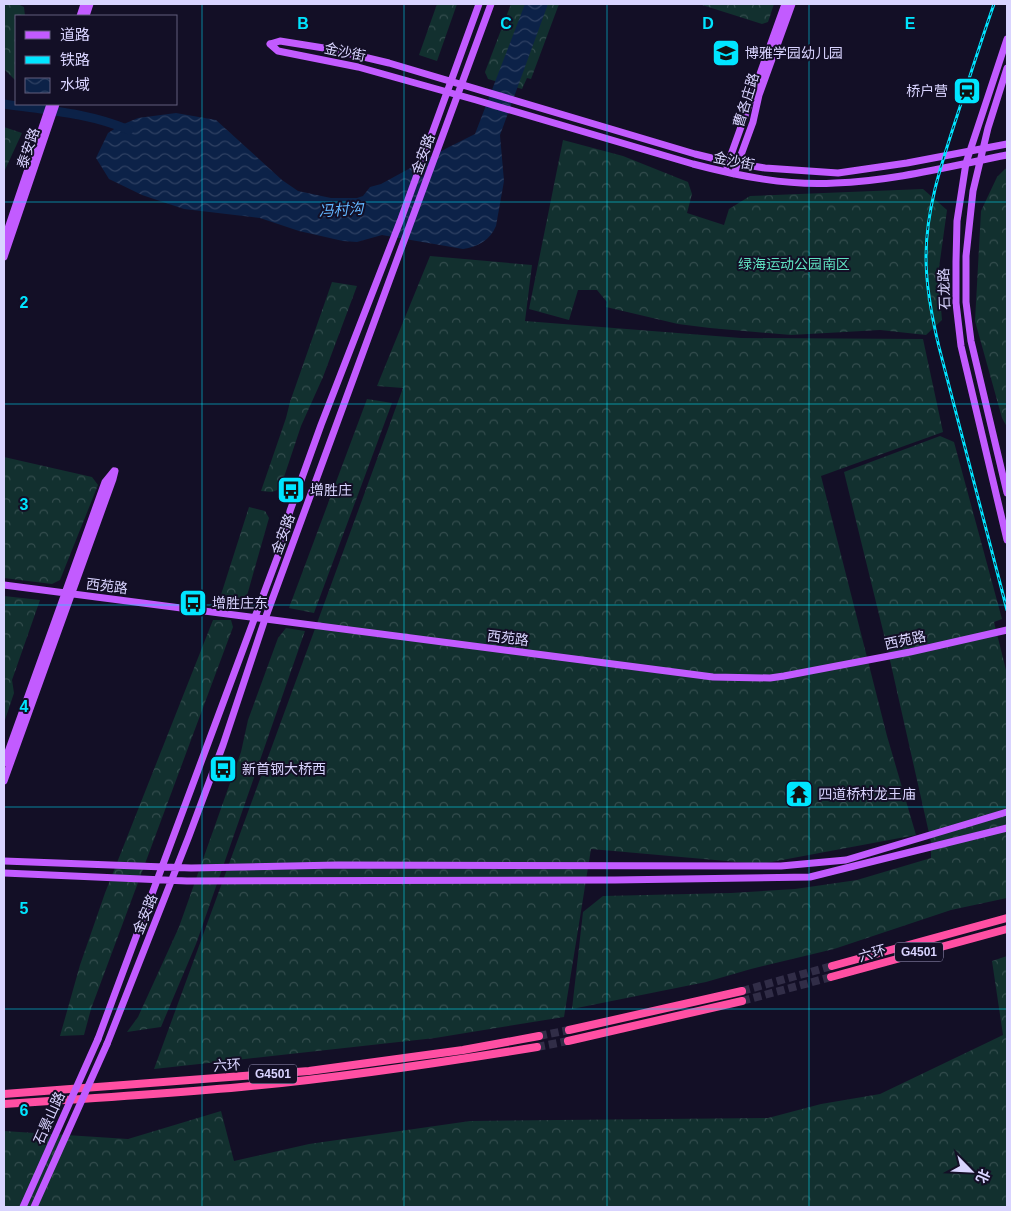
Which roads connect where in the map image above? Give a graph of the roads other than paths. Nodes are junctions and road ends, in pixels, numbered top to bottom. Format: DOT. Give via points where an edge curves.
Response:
graph roads {
  1 [pos="479,4"];
  2 [pos="491,4"];
  3 [pos="785,4"];
  4 [pos="792,4"];
  5 [pos="1007,39"];
  6 [pos="1007,68"];
  7 [pos="450,81"];
  8 [pos="461,84"];
  9 [pos="447,92"];
  10 [pos="458,95"];
  11 [pos="50,105"];
  12 [pos="56,105"];
  13 [pos="1007,144"];
  14 [pos="982,148"];
  15 [pos="970,151"];
  16 [pos="1007,155"];
  17 [pos="979,160"];
  18 [pos="728,162"];
  19 [pos="966,163"];
  20 [pos="738,164"];
  21 [pos="724,173"];
  22 [pos="734,174"];
  23 [pos="16,216"];
  24 [pos="4,240"];
  25 [pos="4,257"];
  26 [pos="1007,493"];
  27 [pos="1007,540"];
  28 [pos="4,585"];
  29 [pos="68,593"];
  30 [pos="255,618"];
  31 [pos="265,620"];
  32 [pos="1007,630"];
  33 [pos="4,763"];
  34 [pos="4,781"];
  35 [pos="1007,812"];
  36 [pos="1007,828"];
  37 [pos="4,861"];
  38 [pos="162,867"];
  39 [pos="178,867"];
  40 [pos="4,873"];
  41 [pos="157,879"];
  42 [pos="173,880"];
  43 [pos="1007,918"];
  44 [pos="1007,928"];
  45 [pos="832,966"];
  46 [pos="831,977"];
  47 [pos="742,991"];
  48 [pos="742,1001"];
  49 [pos="569,1030"];
  50 [pos="540,1036"];
  51 [pos="98,1040"];
  52 [pos="568,1041"];
  53 [pos="107,1044"];
  54 [pos="537,1047"];
  55 [pos="4,1094"];
  56 [pos="4,1104"];
  57 [pos="23,1207"];
  58 [pos="34,1207"];
  1 -- 7 [label="main road, 金安路"];
  2 -- 8 [label="main road, 金安路"];
  3 -- 18 [label="main road, 曹各庄路"];
  4 -- 20 [label="main road, 曹各庄路"];
  5 -- 15 [label="main road, 石龙路"];
  6 -- 14 [label="main road, 石龙路"];
  7 -- 8 [label="main road, 金沙街"];
  7 -- 9 [label="main road, 金安路"];
  7 -- 9 [label="main road, 金沙街" via="330,50 280,41 270,44 278,51 358,67"];
  8 -- 10 [label="main road, 金安路"];
  8 -- 18 [label="main road, 金沙街"];
  9 -- 10 [label="main road, 金沙街"];
  9 -- 30 [label="main road, 金安路" via="315,442"];
  10 -- 21 [label="main road, 金沙街"];
  10 -- 31 [label="main road, 金安路"];
  11 -- 23 [label="main road, 泰安路"];
  12 -- 23 [label="main road, 泰安路"];
  13 -- 14 [label="main road, 金沙街"];
  14 -- 15 [label="main road, 金沙街"];
  14 -- 17 [label="main road, 石龙路"];
  15 -- 19 [label="main road, 石龙路"];
  15 -- 20 [label="main road, 金沙街" via="838,173"];
  16 -- 17 [label="main road, 金沙街"];
  17 -- 19 [label="main road, 金沙街"];
  17 -- 26 [label="main road, 石龙路" via="969,221 966,302 971,341"];
  18 -- 20 [label="main road, 金沙街"];
  18 -- 21 [label="main road, 曹各庄路"];
  19 -- 22 [label="main road, 金沙街" via="909,175 835,184 764,180"];
  19 -- 27 [label="main road, 石龙路" via="956,242 958,324"];
  20 -- 22 [label="main road, 曹各庄路"];
  21 -- 22 [label="main road, 金沙街"];
  23 -- 24 [label="main road, 泰安路"];
  23 -- 25 [label="main road, 泰安路"];
  28 -- 29 [label="main road, 西苑路"];
  29 -- 29 [label="main road" via="113,480 115,471 105,482"];
  29 -- 30 [label="main road, 西苑路"];
  29 -- 33 [label="main road"];
  29 -- 34 [label="main road"];
  30 -- 31 [label="main road, 西苑路"];
  30 -- 38 [label="main road, 金安路"];
  31 -- 32 [label="main road, 西苑路" via="713,677 770,678"];
  31 -- 39 [label="main road, 金安路"];
  35 -- 39 [label="main road" via="846,860 781,866 377,864"];
  36 -- 42 [label="main road" via="810,877"];
  37 -- 38 [label="main road"];
  38 -- 39 [label="main road"];
  38 -- 41 [label="main road, 金安路"];
  39 -- 42 [label="main road, 金安路"];
  40 -- 41 [label="main road"];
  41 -- 42 [label="main road"];
  41 -- 51 [label="main road, 金安路"];
  42 -- 53 [label="main road, 金安路"];
  43 -- 45 [label="highway, 六环 / G4501"];
  44 -- 46 [label="highway, 六环 / G4501"];
  47 -- 49 [label="highway"];
  48 -- 52 [label="highway"];
  50 -- 55 [label="highway, 六环 / G4501" via="310,1071"];
  51 -- 57 [label="main road, 石景山路, bridge"];
  53 -- 58 [label="main road, 石景山路, bridge"];
  54 -- 56 [label="highway, 六环 / G4501" via="241,1087"];
}
